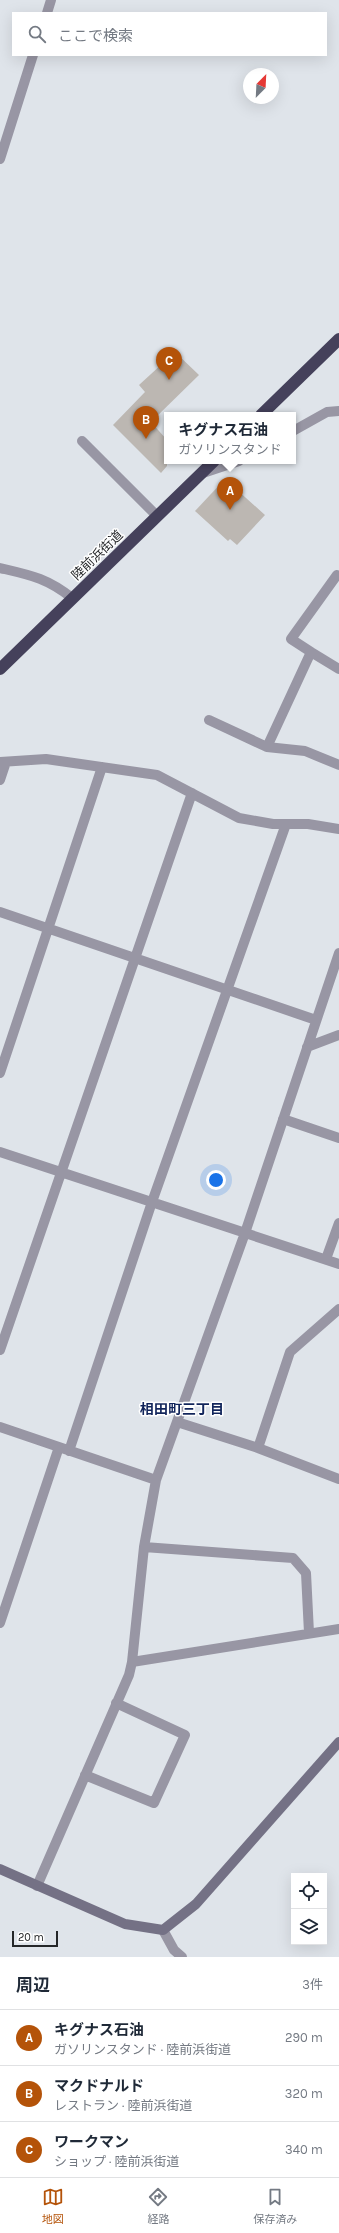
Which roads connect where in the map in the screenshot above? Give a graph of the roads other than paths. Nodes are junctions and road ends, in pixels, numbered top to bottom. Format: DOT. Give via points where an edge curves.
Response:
graph roads {
  1 [pos="51,0"];
  2 [pos="47,12"];
  3 [pos="33,56"];
  4 [pos="0,159"];
  5 [pos="339,339"];
  6 [pos="339,411"];
  7 [pos="264,412"];
  8 [pos="296,429"];
  9 [pos="82,441"];
  10 [pos="211,464"];
  11 [pos="230,464"];
  12 [pos="201,473"];
  13 [pos="157,516"];
  14 [pos="0,568"];
  15 [pos="337,575"];
  16 [pos="72,598"];
  17 [pos="311,652"];
  18 [pos="0,669"];
  19 [pos="339,669"];
  20 [pos="209,720"];
  21 [pos="267,747"];
  22 [pos="3,762"];
  23 [pos="339,764"];
  24 [pos="102,767"];
  25 [pos="0,780"];
  26 [pos="192,793"];
  27 [pos="286,824"];
  28 [pos="339,829"];
  29 [pos="0,912"];
  30 [pos="48,929"];
  31 [pos="339,953"];
  32 [pos="135,958"];
  33 [pos="228,990"];
  34 [pos="316,1020"];
  35 [pos="339,1035"];
  36 [pos="307,1047"];
  37 [pos="0,1073"];
  38 [pos="283,1119"];
  39 [pos="339,1138"];
  40 [pos="0,1152"];
  41 [pos="62,1172"];
  42 [pos="152,1202"];
  43 [pos="339,1223"];
  44 [pos="245,1233"];
  45 [pos="326,1259"];
  46 [pos="339,1264"];
  47 [pos="339,1309"];
  48 [pos="0,1350"];
  49 [pos="177,1422"];
  50 [pos="0,1427"];
  51 [pos="59,1447"];
  52 [pos="258,1448"];
  53 [pos="69,1451"];
  54 [pos="339,1479"];
  55 [pos="156,1480"];
  56 [pos="144,1547"];
  57 [pos="0,1622"];
  58 [pos="339,1629"];
  59 [pos="309,1633"];
  60 [pos="132,1662"];
  61 [pos="116,1703"];
  62 [pos="339,1742"];
  63 [pos="85,1775"];
  64 [pos="0,1869"];
  65 [pos="37,1886"];
  66 [pos="163,1930"];
  67 [pos="182,1957"];
  1 -- 2 [label="street"];
  3 -- 4 [label="street"];
  5 -- 7 [label="highway"];
  6 -- 8 [label="street" via="327,412"];
  9 -- 13 [label="street"];
  10 -- 12 [label="highway, 陸前浜街道"];
  11 -- 12 [label="street"];
  12 -- 13 [label="highway, 陸前浜街道"];
  13 -- 16 [label="highway, 陸前浜街道"];
  14 -- 16 [label="street" via="33,576 55,585"];
  15 -- 17 [label="street" via="291,639"];
  16 -- 18 [label="highway, 陸前浜街道"];
  17 -- 19 [label="street"];
  17 -- 21 [label="street"];
  20 -- 21 [label="street"];
  21 -- 23 [label="street" via="305,751"];
  22 -- 24 [label="street" via="46,759"];
  22 -- 25 [label="street"];
  24 -- 26 [label="street" via="157,775"];
  24 -- 30 [label="street"];
  26 -- 27 [label="street" via="239,818"];
  26 -- 32 [label="street"];
  27 -- 28 [label="street" via="308,824"];
  27 -- 33 [label="street"];
  29 -- 30 [label="street"];
  30 -- 32 [label="street"];
  30 -- 37 [label="street"];
  31 -- 34 [label="street"];
  32 -- 33 [label="street"];
  32 -- 41 [label="street"];
  33 -- 34 [label="street"];
  33 -- 42 [label="street"];
  34 -- 36 [label="street"];
  35 -- 36 [label="street"];
  36 -- 38 [label="street"];
  38 -- 39 [label="street"];
  38 -- 44 [label="street"];
  40 -- 41 [label="street"];
  41 -- 42 [label="street"];
  41 -- 48 [label="street"];
  42 -- 44 [label="street"];
  42 -- 53 [label="street"];
  43 -- 45 [label="street"];
  44 -- 45 [label="street"];
  44 -- 49 [label="street"];
  45 -- 46 [label="street"];
  47 -- 52 [label="street" via="290,1352"];
  49 -- 52 [label="street"];
  49 -- 55 [label="street"];
  50 -- 51 [label="street"];
  51 -- 53 [label="street"];
  51 -- 57 [label="street"];
  52 -- 54 [label="street"];
  53 -- 55 [label="street"];
  55 -- 56 [label="street"];
  56 -- 59 [label="street" via="293,1558 306,1573"];
  56 -- 60 [label="street"];
  58 -- 59 [label="street"];
  59 -- 60 [label="street"];
  60 -- 61 [label="street"];
  61 -- 63 [label="street"];
  61 -- 63 [label="street" via="185,1735 154,1803"];
  62 -- 66 [label="street" via="196,1904"];
  63 -- 65 [label="street"];
  64 -- 65 [label="street"];
  65 -- 66 [label="street" via="125,1924"];
  66 -- 67 [label="street" via="174,1950"];
}
